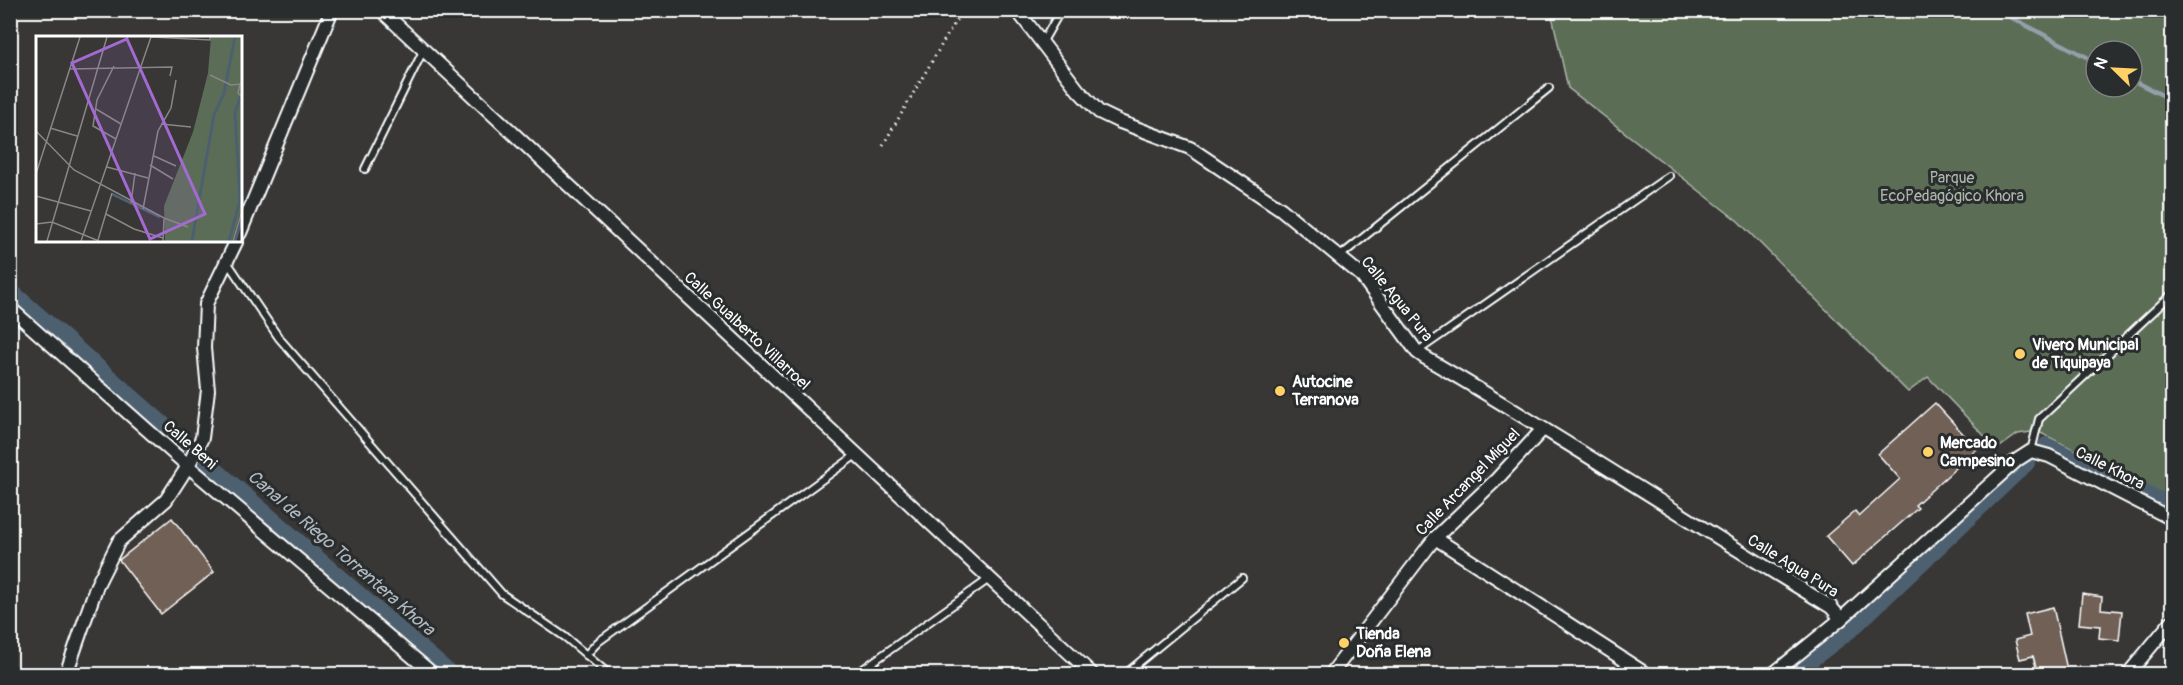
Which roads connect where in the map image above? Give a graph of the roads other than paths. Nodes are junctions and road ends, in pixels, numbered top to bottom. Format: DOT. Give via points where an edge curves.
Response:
graph roads {
  1 [pos="332,10"];
  2 [pos="381,10"];
  3 [pos="1017,10"];
  4 [pos="1060,10"];
  5 [pos="1042,44"];
  6 [pos="423,51"];
  7 [pos="1549,88"];
  8 [pos="365,169"];
  9 [pos="1669,176"];
  10 [pos="242,228"];
  11 [pos="236,242"];
  12 [pos="1339,257"];
  13 [pos="228,263"];
  14 [pos="2172,294"];
  15 [pos="10,308"];
  16 [pos="1417,352"];
  17 [pos="1543,429"];
  18 [pos="2031,451"];
  19 [pos="856,455"];
  20 [pos="188,466"];
  21 [pos="2172,519"];
  22 [pos="1435,538"];
  23 [pos="1242,578"];
  24 [pos="989,579"];
  25 [pos="1841,619"];
  26 [pos="2172,621"];
  27 [pos="586,655"];
  28 [pos="66,675"];
  29 [pos="434,675"];
  30 [pos="609,675"];
  31 [pos="856,675"];
  32 [pos="1092,675"];
  33 [pos="1125,675"];
  34 [pos="1331,675"];
  35 [pos="1646,675"];
  36 [pos="1773,675"];
  37 [pos="2128,675"];
  1 -- 10 [label="street"];
  2 -- 6 [label="street, Calle Gualberto Villarroel"];
  3 -- 5 [label="street, Calle Agua Pura"];
  4 -- 5 [label="lane"];
  5 -- 12 [label="street, Calle Agua Pura" via="1099,112 1190,148 1281,209"];
  6 -- 8 [label="lane"];
  6 -- 19 [label="street, Calle Gualberto Villarroel"];
  7 -- 12 [label="lane"];
  9 -- 16 [label="lane"];
  11 -- 13 [label="street"];
  12 -- 16 [label="street, Calle Agua Pura" via="1361,275"];
  13 -- 20 [label="street" via="206,304 204,348 208,390 202,438"];
  13 -- 27 [label="lane" via="279,338 502,594"];
  14 -- 18 [label="lane" via="2039,419"];
  15 -- 20 [label="street, Calle Beni"];
  16 -- 17 [label="street, Calle Agua Pura"];
  17 -- 22 [label="street, Calle Arcangel Miguel"];
  17 -- 25 [label="street, Calle Agua Pura" via="1831,607"];
  18 -- 21 [label="street, Calle Khora" via="2049,456"];
  18 -- 25 [label="street"];
  19 -- 24 [label="street, Calle Gualberto Villarroel"];
  19 -- 27 [label="lane" via="598,642"];
  20 -- 28 [label="street" via="166,500 119,541 97,585"];
  20 -- 29 [label="street, Calle Beni"];
  22 -- 34 [label="street, Calle Arcangel Miguel"];
  22 -- 35 [label="street"];
  23 -- 33 [label="lane"];
  24 -- 31 [label="lane"];
  24 -- 32 [label="street, Calle Gualberto Villarroel"];
  25 -- 36 [label="street"];
  26 -- 37 [label="street"];
  27 -- 30 [label="lane"];
}
